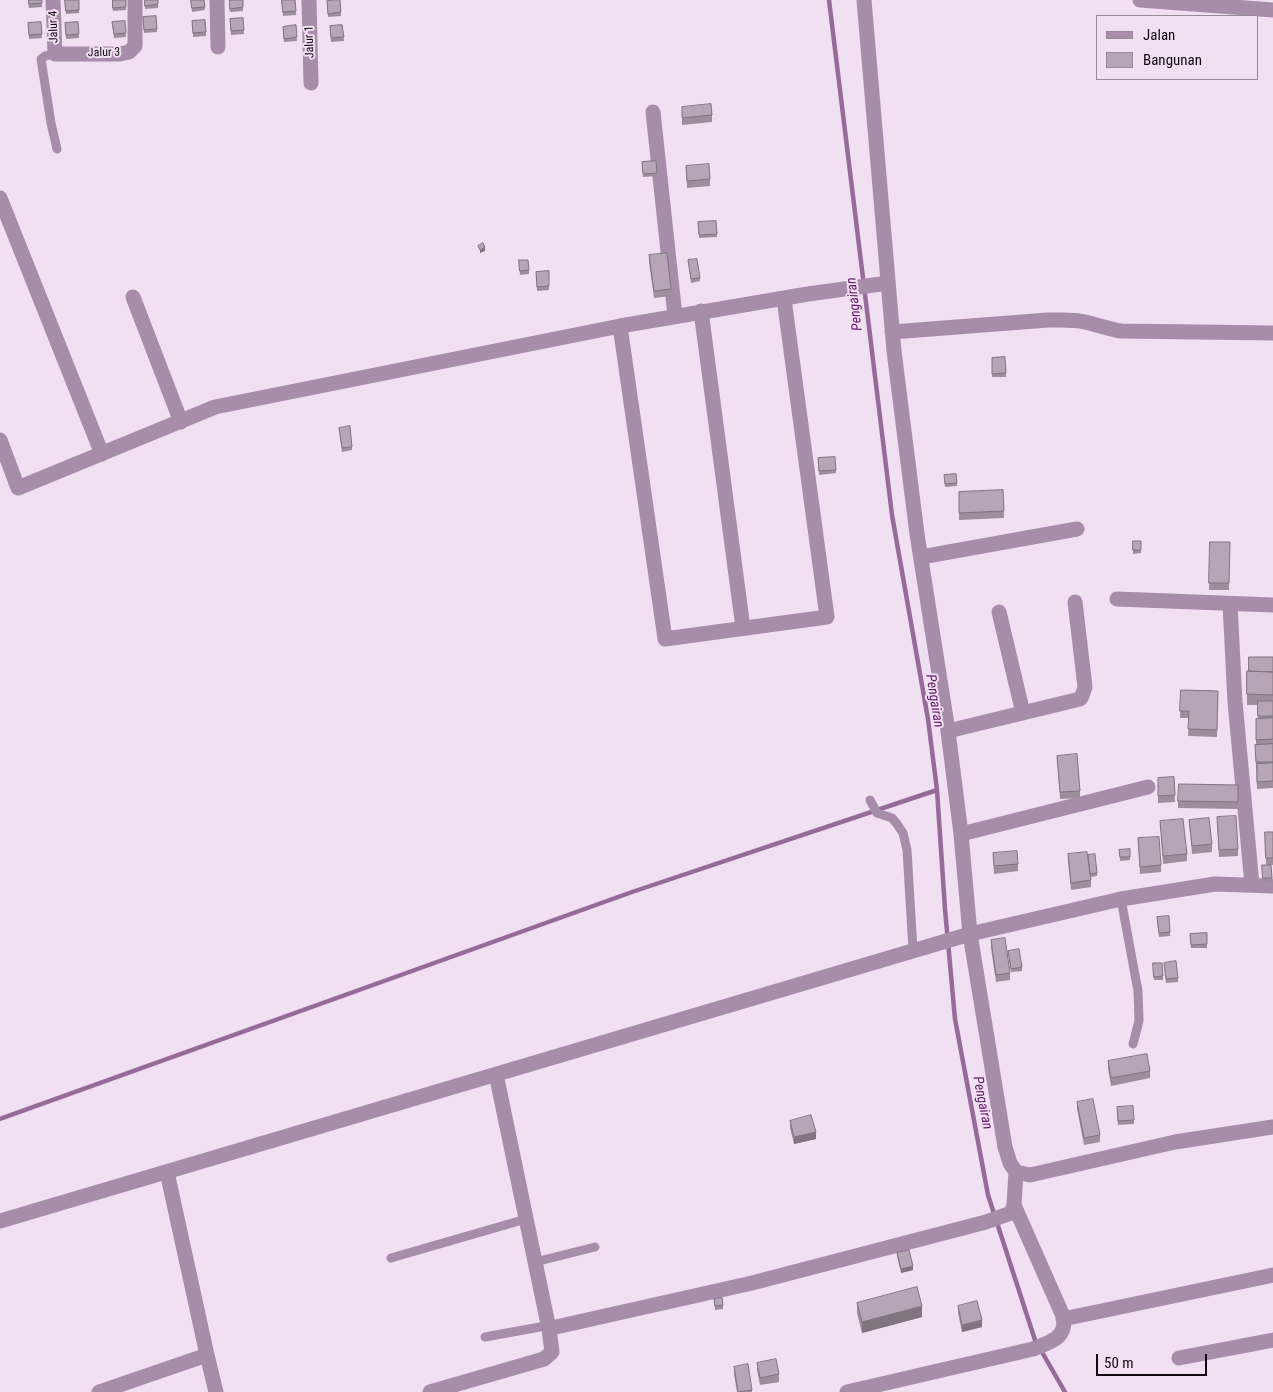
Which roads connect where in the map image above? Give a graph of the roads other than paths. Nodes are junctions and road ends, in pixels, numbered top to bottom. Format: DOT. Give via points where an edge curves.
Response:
graph roads {
  1 [pos="53,0"];
  2 [pos="134,0"];
  3 [pos="217,0"];
  4 [pos="309,0"];
  5 [pos="864,0"];
  6 [pos="1140,0"];
  7 [pos="1273,10"];
  8 [pos="218,47"];
  9 [pos="54,54"];
  10 [pos="311,83"];
  11 [pos="653,112"];
  12 [pos="57,149"];
  13 [pos="0,198"];
  14 [pos="888,283"];
  15 [pos="134,298"];
  16 [pos="784,299"];
  17 [pos="701,311"];
  18 [pos="675,316"];
  19 [pos="620,326"];
  20 [pos="892,332"];
  21 [pos="1273,333"];
  22 [pos="180,422"];
  23 [pos="0,440"];
  24 [pos="102,454"];
  25 [pos="1077,529"];
  26 [pos="921,558"];
  27 [pos="1117,599"];
  28 [pos="1075,602"];
  29 [pos="1230,604"];
  30 [pos="1273,605"];
  31 [pos="999,612"];
  32 [pos="743,628"];
  33 [pos="1023,713"];
  34 [pos="948,731"];
  35 [pos="1148,787"];
  36 [pos="874,806"];
  37 [pos="962,834"];
  38 [pos="1252,885"];
  39 [pos="1273,886"];
  40 [pos="1121,899"];
  41 [pos="966,935"];
  42 [pos="913,950"];
  43 [pos="1133,1044"];
  44 [pos="496,1074"];
  45 [pos="1273,1127"];
  46 [pos="167,1172"];
  47 [pos="1016,1172"];
  48 [pos="1014,1205"];
  49 [pos="526,1219"];
  50 [pos="0,1221"];
  51 [pos="595,1247"];
  52 [pos="391,1258"];
  53 [pos="535,1262"];
  54 [pos="1273,1275"];
  55 [pos="1063,1319"];
  56 [pos="548,1326"];
  57 [pos="485,1337"];
  58 [pos="1273,1340"];
  59 [pos="207,1355"];
  60 [pos="1179,1358"];
  61 [pos="104,1391"];
  62 [pos="216,1392"];
  63 [pos="430,1392"];
  64 [pos="847,1392"];
  1 -- 9 [label="street, Jalur 4"];
  2 -- 9 [label="street, Jalur 3" via="135,46 130,52"];
  3 -- 8 [label="street"];
  4 -- 10 [label="street, Jalur 1"];
  5 -- 14 [label="street"];
  6 -- 7 [label="street"];
  9 -- 12 [label="lane" via="41,59"];
  11 -- 18 [label="street"];
  13 -- 24 [label="street"];
  14 -- 16 [label="street"];
  14 -- 20 [label="street"];
  15 -- 22 [label="street"];
  16 -- 17 [label="street"];
  16 -- 32 [label="street" via="826,617"];
  17 -- 18 [label="street"];
  17 -- 32 [label="street"];
  18 -- 19 [label="street"];
  19 -- 22 [label="street" via="215,407"];
  19 -- 32 [label="street" via="665,639"];
  20 -- 21 [label="street" via="1072,320 1121,331"];
  20 -- 26 [label="street"];
  22 -- 24 [label="street"];
  23 -- 24 [label="street" via="18,488"];
  25 -- 26 [label="street"];
  26 -- 34 [label="street"];
  27 -- 29 [label="street"];
  28 -- 33 [label="street" via="1085,687 1082,696 1075,701"];
  29 -- 30 [label="street"];
  29 -- 38 [label="street" via="1235,702"];
  31 -- 33 [label="street"];
  33 -- 34 [label="street"];
  34 -- 37 [label="street"];
  35 -- 37 [label="street"];
  36 -- 42 [label="lane" via="892,818 903,833 907,850"];
  37 -- 41 [label="street"];
  38 -- 39 [label="street"];
  38 -- 40 [label="street" via="1215,884"];
  40 -- 41 [label="street"];
  40 -- 43 [label="lane" via="1138,991 1139,1021"];
  41 -- 42 [label="street"];
  41 -- 47 [label="street" via="1005,1147"];
  42 -- 44 [label="street"];
  44 -- 46 [label="street"];
  44 -- 49 [label="street"];
  45 -- 47 [label="street" via="1175,1142 1030,1175"];
  46 -- 50 [label="street"];
  46 -- 59 [label="street"];
  47 -- 48 [label="street"];
  48 -- 55 [label="street"];
  48 -- 56 [label="street" via="1012,1212 986,1222 752,1283"];
  49 -- 52 [label="lane"];
  49 -- 53 [label="street"];
  51 -- 53 [label="lane"];
  53 -- 56 [label="street"];
  54 -- 55 [label="street"];
  55 -- 64 [label="street" via="1060,1335 1039,1347"];
  56 -- 57 [label="lane"];
  56 -- 63 [label="street" via="552,1350 548,1356"];
  58 -- 60 [label="street"];
  59 -- 61 [label="street"];
  59 -- 62 [label="street"];
}
